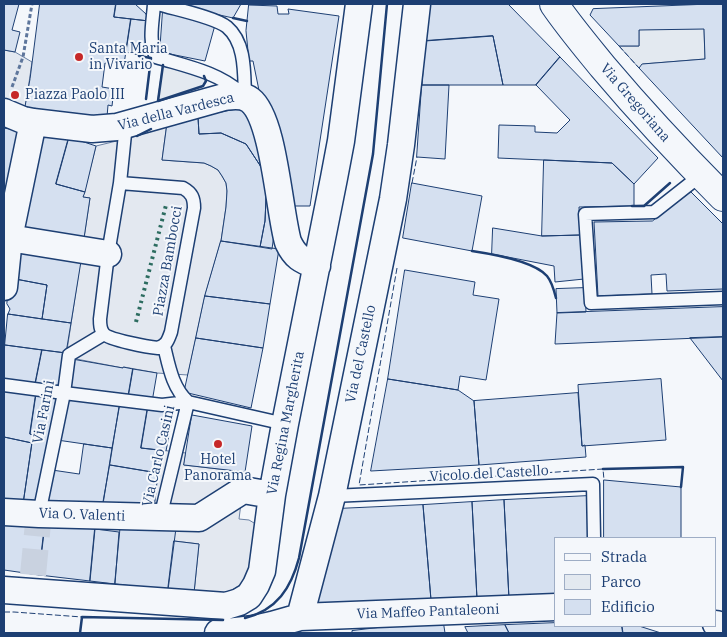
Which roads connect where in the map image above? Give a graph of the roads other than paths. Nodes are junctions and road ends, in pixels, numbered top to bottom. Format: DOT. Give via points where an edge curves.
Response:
graph roads {
  1 [pos="156,4"];
  2 [pos="359,4"];
  3 [pos="417,4"];
  4 [pos="554,4"];
  5 [pos="244,96"];
  6 [pos="7,101"];
  7 [pos="33,122"];
  8 [pos="126,124"];
  9 [pos="701,175"];
  10 [pos="120,183"];
  11 [pos="723,197"];
  12 [pos="9,238"];
  13 [pos="108,254"];
  14 [pos="317,266"];
  15 [pos="4,274"];
  16 [pos="723,298"];
  17 [pos="104,334"];
  18 [pos="164,346"];
  19 [pos="4,385"];
  20 [pos="64,394"];
  21 [pos="188,402"];
  22 [pos="284,424"];
  23 [pos="272,495"];
  24 [pos="332,496"];
  25 [pos="4,512"];
  26 [pos="160,518"];
  27 [pos="39,519"];
  28 [pos="594,537"];
  29 [pos="4,590"];
  30 [pos="554,607"];
  31 [pos="295,625"];
  32 [pos="218,633"];
  1 -- 5 [label="lane" via="216,20 234,34 244,70"];
  1 -- 5 [label="lane" via="151,40 156,57 216,76"];
  2 -- 14 [label="street, Via Regina Margherita" via="341,141"];
  3 -- 24 [label="street, Via del Castello" via="397,173"];
  4 -- 9 [label="main road, Via Gregoriana" via="613,78"];
  5 -- 8 [label="street, Via della Vardesca" via="224,97"];
  5 -- 14 [label="street, Via della Vardesca" via="259,111 270,144 285,232 292,251 297,257"];
  6 -- 7 [label="street" via="23,120"];
  7 -- 8 [label="street, Via della Vardesca" via="92,129"];
  7 -- 12 [label="street"];
  8 -- 10 [label="lane"];
  9 -- 11 [label="main road, Via Gregoriana"];
  9 -- 16 [label="lane" via="654,212 585,214 592,303"];
  10 -- 13 [label="lane"];
  10 -- 18 [label="lane, Piazza Bambocci" via="183,188 192,194 194,201 171,332"];
  12 -- 13 [label="street"];
  12 -- 15 [label="street"];
  13 -- 17 [label="lane" via="100,319"];
  14 -- 22 [label="street, Via Regina Margherita"];
  17 -- 18 [label="lane" via="151,347"];
  17 -- 20 [label="lane, Via Farini" via="70,355"];
  18 -- 21 [label="lane" via="176,388"];
  19 -- 20 [label="lane"];
  20 -- 21 [label="lane" via="162,405"];
  20 -- 27 [label="lane, Via Farini"];
  21 -- 22 [label="lane"];
  21 -- 26 [label="lane, Via Carlo Casini"];
  22 -- 23 [label="street, Via Regina Margherita"];
  23 -- 26 [label="street, Via O. Valenti" via="243,490 199,518"];
  23 -- 29 [label="street, Via Regina Margherita" via="262,570 249,596 239,602 226,606 32,583"];
  24 -- 28 [label="lane, Vicolo del Castello" via="593,484"];
  24 -- 31 [label="street, Via del Castello"];
  25 -- 27 [label="street, Via O. Valenti"];
  26 -- 27 [label="street, Via O. Valenti"];
  30 -- 31 [label="street, Via Maffeo Pantaleoni"];
  31 -- 32 [label="street"];
}
